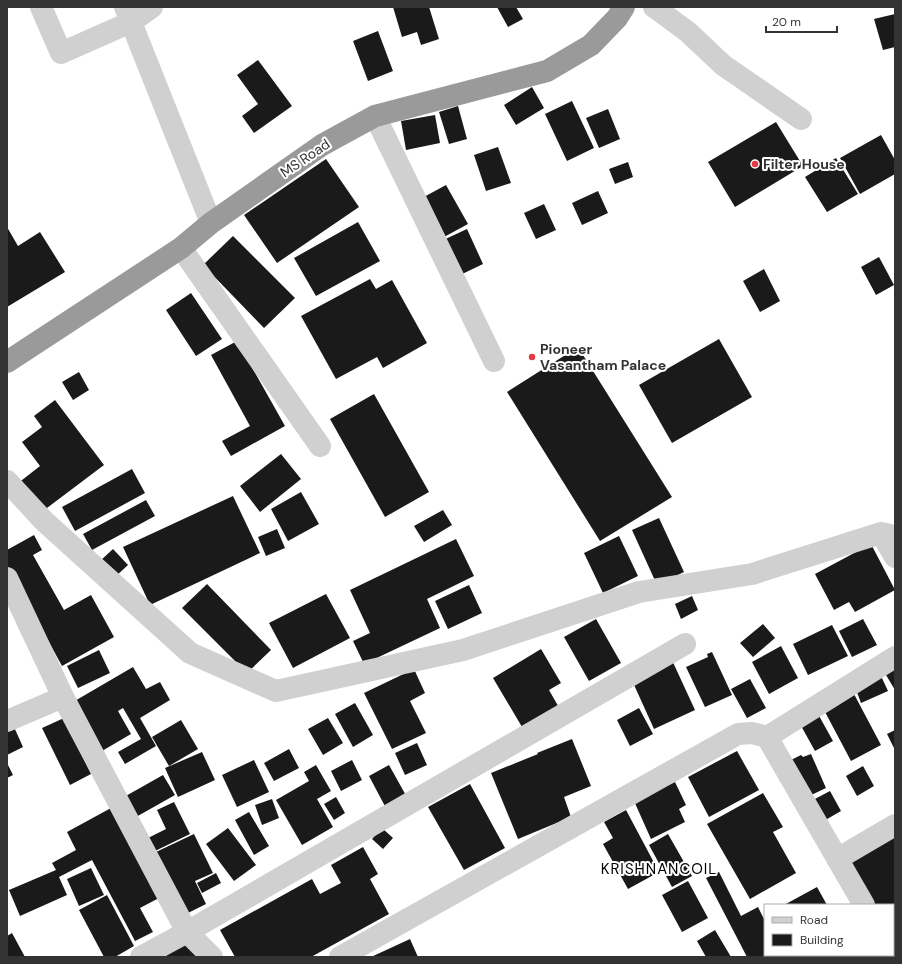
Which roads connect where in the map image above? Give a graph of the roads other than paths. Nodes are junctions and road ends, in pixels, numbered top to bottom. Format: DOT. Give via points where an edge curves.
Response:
graph roads {
  1 [pos="40,7"];
  2 [pos="152,7"];
  3 [pos="624,7"];
  4 [pos="654,7"];
  5 [pos="128,14"];
  6 [pos="375,116"];
  7 [pos="801,119"];
  8 [pos="211,223"];
  9 [pos="181,248"];
  10 [pos="494,361"];
  11 [pos="7,362"];
  12 [pos="320,446"];
  13 [pos="7,481"];
  14 [pos="890,528"];
  15 [pos="895,557"];
  16 [pos="7,578"];
  17 [pos="685,644"];
  18 [pos="895,657"];
  19 [pos="64,697"];
  20 [pos="7,721"];
  21 [pos="767,737"];
  22 [pos="895,825"];
  23 [pos="837,859"];
  24 [pos="863,904"];
  25 [pos="188,932"];
  26 [pos="141,957"];
  27 [pos="212,957"];
  28 [pos="340,957"];
  1 -- 5 [label="street" via="62,53"];
  2 -- 5 [label="street"];
  3 -- 6 [label="highway, MS Road" via="592,45 547,70"];
  4 -- 7 [label="street" via="688,32 723,65"];
  5 -- 8 [label="street"];
  6 -- 8 [label="highway, MS Road" via="322,146"];
  6 -- 10 [label="street"];
  8 -- 9 [label="highway, MS Road"];
  9 -- 11 [label="highway, MS Road"];
  9 -- 12 [label="street"];
  13 -- 14 [label="street" via="44,521 190,653 276,691 463,650 639,592 752,574"];
  14 -- 15 [label="street"];
  16 -- 19 [label="street"];
  17 -- 25 [label="street"];
  18 -- 21 [label="street"];
  19 -- 20 [label="street"];
  19 -- 25 [label="street"];
  21 -- 23 [label="street"];
  21 -- 28 [label="street" via="752,733 738,734"];
  22 -- 23 [label="street"];
  23 -- 24 [label="street"];
  25 -- 26 [label="street"];
  25 -- 27 [label="street"];
}
